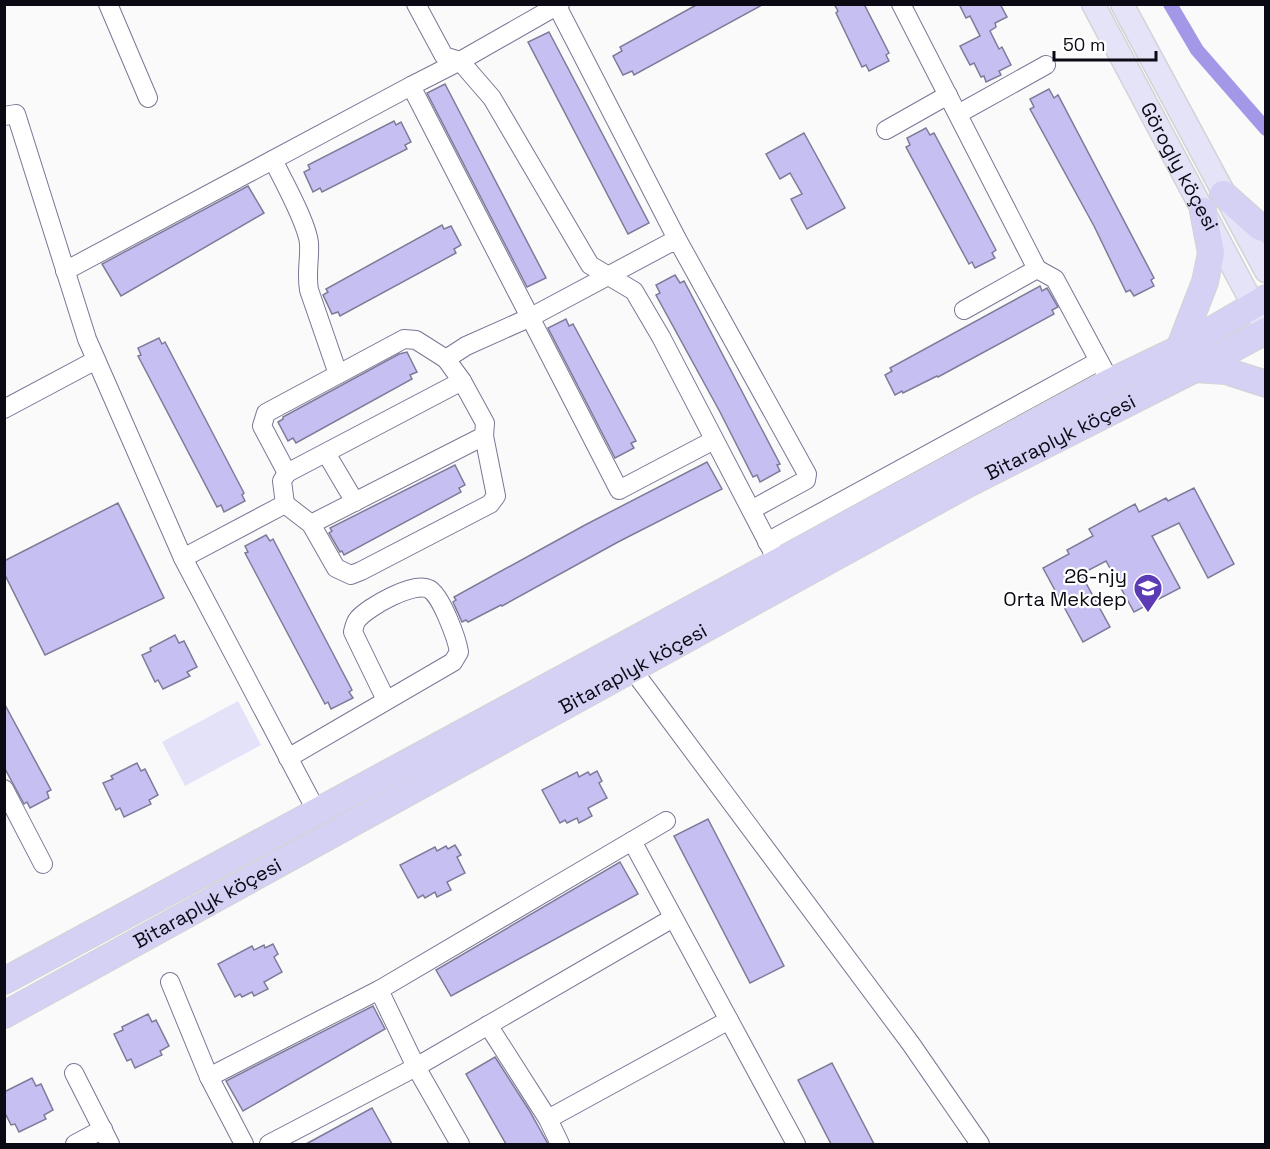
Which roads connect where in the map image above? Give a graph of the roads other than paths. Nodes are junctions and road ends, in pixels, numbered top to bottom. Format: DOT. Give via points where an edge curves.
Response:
graph roads {
  1 [pos="108,4"];
  2 [pos="416,4"];
  3 [pos="901,4"];
  4 [pos="1093,4"];
  5 [pos="1122,4"];
  6 [pos="558,5"];
  7 [pos="460,61"];
  8 [pos="1046,65"];
  9 [pos="411,86"];
  10 [pos="948,95"];
  11 [pos="148,98"];
  12 [pos="958,114"];
  13 [pos="4,116"];
  14 [pos="886,130"];
  15 [pos="273,160"];
  16 [pos="1223,194"];
  17 [pos="1203,211"];
  18 [pos="1266,229"];
  19 [pos="677,239"];
  20 [pos="1037,269"];
  21 [pos="65,271"];
  22 [pos="1266,271"];
  23 [pos="609,276"];
  24 [pos="1259,302"];
  25 [pos="963,310"];
  26 [pos="531,317"];
  27 [pos="1266,330"];
  28 [pos="1179,349"];
  29 [pos="446,359"];
  30 [pos="96,360"];
  31 [pos="1195,369"];
  32 [pos="1105,372"];
  33 [pos="338,374"];
  34 [pos="462,381"];
  35 [pos="1266,384"];
  36 [pos="4,409"];
  37 [pos="484,436"];
  38 [pos="714,440"];
  39 [pos="326,453"];
  40 [pos="287,473"];
  41 [pos="355,502"];
  42 [pos="285,504"];
  43 [pos="750,510"];
  44 [pos="311,524"];
  45 [pos="773,552"];
  46 [pos="183,558"];
  47 [pos="632,669"];
  48 [pos="386,700"];
  49 [pos="288,758"];
  50 [pos="4,789"];
  51 [pos="317,812"];
  52 [pos="666,821"];
  53 [pos="632,841"];
  54 [pos="43,864"];
  55 [pos="674,918"];
  56 [pos="4,981"];
  57 [pos="170,982"];
  58 [pos="379,990"];
  59 [pos="4,1015"];
  60 [pos="729,1020"];
  61 [pos="488,1025"];
  62 [pos="416,1067"];
  63 [pos="74,1073"];
  64 [pos="210,1077"];
  65 [pos="548,1119"];
  66 [pos="107,1137"];
  67 [pos="75,1144"];
  68 [pos="244,1144"];
  69 [pos="270,1144"];
  70 [pos="460,1144"];
  71 [pos="560,1144"];
  72 [pos="796,1144"];
  73 [pos="980,1144"];
  1 -- 11 [label="street"];
  2 -- 7 [label="street" via="444,56"];
  3 -- 10 [label="street"];
  4 -- 17 [label="main road, Görogly köçesi"];
  5 -- 16 [label="main road, Görogly köçesi"];
  6 -- 7 [label="street"];
  6 -- 19 [label="street"];
  7 -- 9 [label="street"];
  7 -- 23 [label="street" via="492,98 590,265"];
  8 -- 12 [label="street"];
  9 -- 15 [label="street"];
  9 -- 26 [label="street"];
  10 -- 12 [label="street"];
  10 -- 14 [label="street"];
  12 -- 20 [label="street"];
  13 -- 21 [label="street" via="16,114"];
  15 -- 21 [label="street"];
  15 -- 33 [label="street" via="309,242 309,290"];
  16 -- 18 [label="highway"];
  16 -- 22 [label="main road, Görogly köçesi"];
  17 -- 24 [label="main road, Görogly köçesi"];
  17 -- 28 [label="highway" via="1211,253 1205,282"];
  19 -- 23 [label="street"];
  19 -- 43 [label="street" via="807,474 806,480"];
  20 -- 25 [label="street"];
  20 -- 32 [label="street" via="1055,279"];
  21 -- 30 [label="street"];
  23 -- 26 [label="street"];
  23 -- 38 [label="street" via="634,291"];
  24 -- 27 [label="main road, Görogly köçesi"];
  24 -- 28 [label="highway, Bitaraplyk köçesi"];
  26 -- 29 [label="street" via="466,345"];
  26 -- 38 [label="street" via="620,490"];
  27 -- 31 [label="highway, Bitaraplyk köçesi"];
  28 -- 32 [label="highway, Bitaraplyk köçesi"];
  29 -- 33 [label="street" via="416,340 404,339"];
  29 -- 34 [label="street"];
  30 -- 36 [label="street"];
  30 -- 46 [label="street"];
  31 -- 35 [label="highway" via="1226,371"];
  31 -- 47 [label="highway, Bitaraplyk köçesi" via="966,485"];
  32 -- 45 [label="highway, Bitaraplyk köçesi"];
  33 -- 40 [label="street" via="266,413 262,426"];
  34 -- 37 [label="street" via="485,423"];
  34 -- 39 [label="street"];
  37 -- 41 [label="street"];
  37 -- 44 [label="street" via="496,486 496,496 490,504 361,570 351,575 336,568"];
  38 -- 43 [label="street"];
  39 -- 40 [label="street"];
  39 -- 41 [label="street"];
  40 -- 42 [label="street" via="282,481"];
  41 -- 44 [label="street"];
  42 -- 44 [label="street"];
  42 -- 46 [label="street"];
  43 -- 45 [label="street"];
  45 -- 51 [label="highway, Bitaraplyk köçesi"];
  46 -- 49 [label="street"];
  47 -- 59 [label="highway, Bitaraplyk köçesi"];
  47 -- 73 [label="street" via="911,1044"];
  48 -- 48 [label="street" via="353,632 356,620 413,587 429,589 438,598 459,652 453,662"];
  48 -- 49 [label="street"];
  49 -- 51 [label="street"];
  50 -- 54 [label="street"];
  51 -- 56 [label="highway, Bitaraplyk köçesi"];
  52 -- 53 [label="street"];
  53 -- 55 [label="street"];
  53 -- 58 [label="street"];
  55 -- 60 [label="street"];
  55 -- 61 [label="street"];
  57 -- 64 [label="street"];
  58 -- 62 [label="street"];
  58 -- 64 [label="street"];
  60 -- 65 [label="street"];
  60 -- 72 [label="street"];
  61 -- 62 [label="street"];
  61 -- 65 [label="street"];
  62 -- 69 [label="street"];
  62 -- 70 [label="street"];
  63 -- 66 [label="street"];
  64 -- 68 [label="street"];
  65 -- 71 [label="street"];
  66 -- 67 [label="street"];
}
